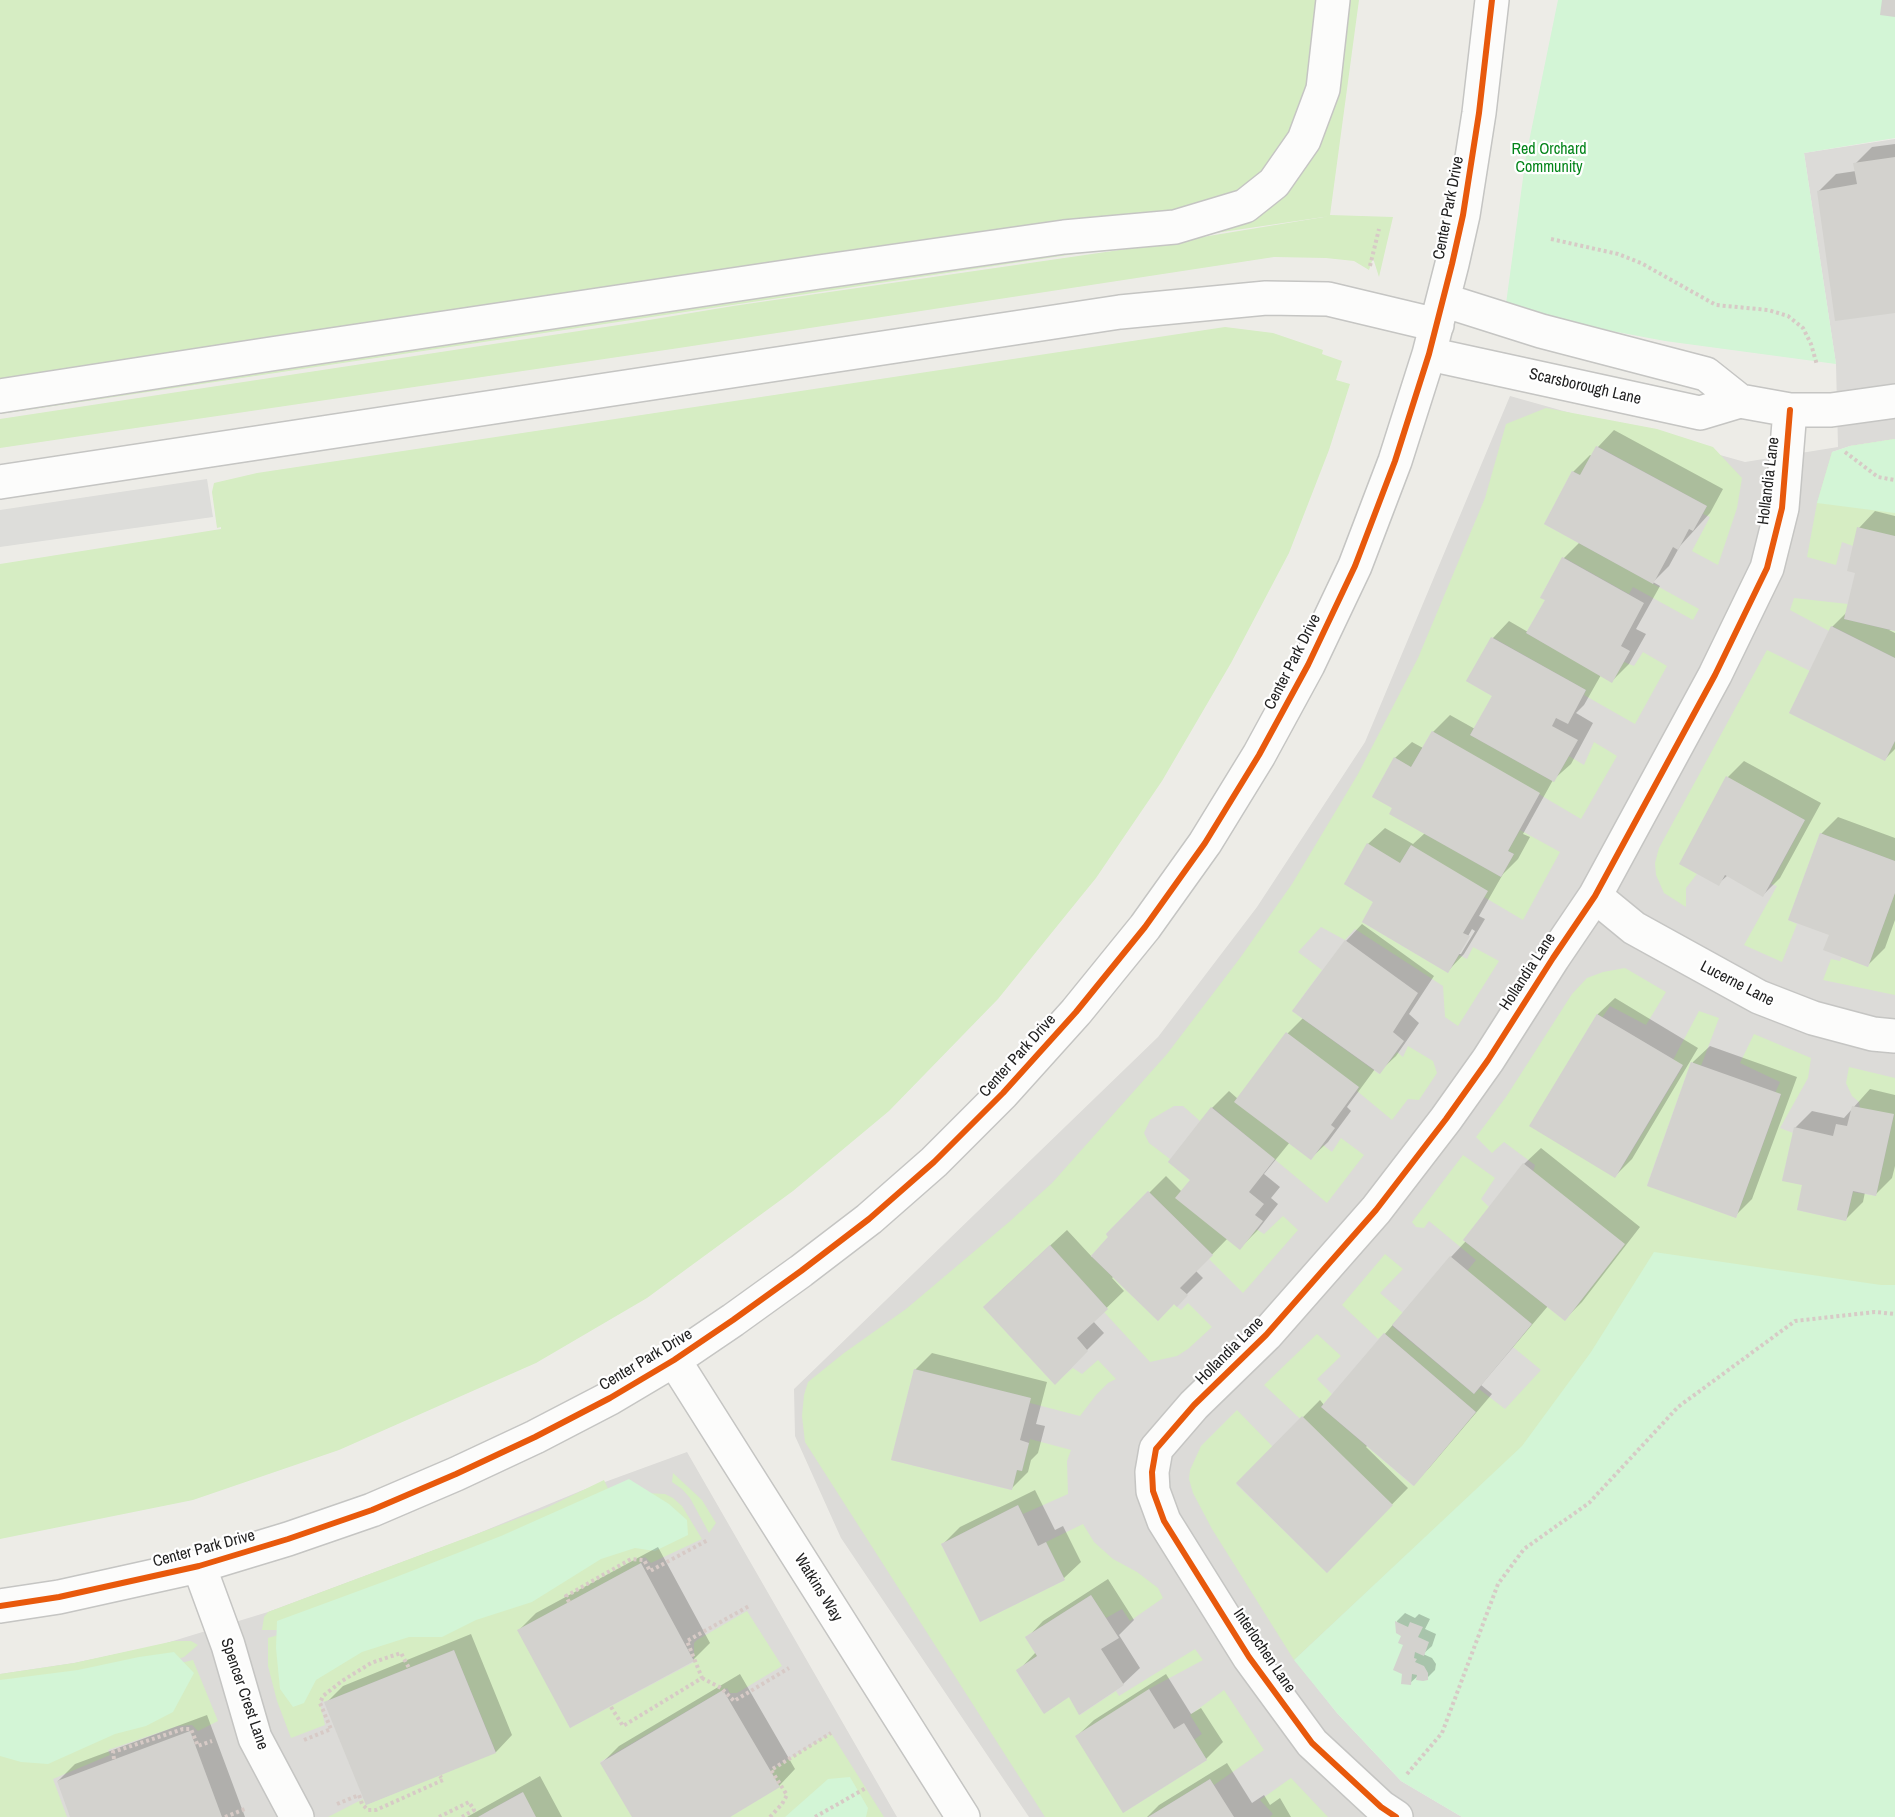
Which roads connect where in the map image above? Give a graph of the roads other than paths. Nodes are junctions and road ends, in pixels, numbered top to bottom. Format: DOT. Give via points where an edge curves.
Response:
graph roads {
  1 [pos="1333,0"];
  2 [pos="1492,0"];
  3 [pos="1436,327"];
  4 [pos="0,396"];
  5 [pos="1895,400"];
  6 [pos="1740,401"];
  7 [pos="1790,410"];
  8 [pos="0,482"];
  9 [pos="1595,896"];
  10 [pos="1895,1036"];
  11 [pos="674,1360"];
  12 [pos="1152,1472"];
  13 [pos="199,1566"];
  14 [pos="0,1606"];
  15 [pos="297,1817"];
  16 [pos="963,1817"];
  17 [pos="1396,1817"];
  1 -- 4 [label="street" via="1323,89 1304,140 1274,183 1245,206 1175,227 1064,237"];
  2 -- 3 [label="street, Center Park Drive" via="1462,215"];
  3 -- 6 [label="street, Scarsborough Lane" via="1541,331 1706,374"];
  3 -- 6 [label="street, Scarsborough Lane" via="1531,375 1700,413"];
  3 -- 8 [label="street" via="1328,299 1266,298 1120,312"];
  3 -- 11 [label="street, Center Park Drive" via="1395,461 1355,566 1308,665 1259,756 1205,843 1145,927 1011,1085 934,1162 801,1271"];
  5 -- 7 [label="street, Scarsborough Lane" via="1831,410"];
  6 -- 7 [label="street, Scarsborough Lane"];
  7 -- 9 [label="street, Hollandia Lane" via="1782,508 1767,568 1715,675"];
  9 -- 10 [label="street, Lucerne Lane" via="1634,928 1759,997 1813,1018"];
  9 -- 12 [label="street, Hollandia Lane" via="1446,1119 1347,1244 1266,1335 1176,1424 1156,1449"];
  11 -- 13 [label="street, Center Park Drive" via="536,1437 456,1474 362,1514"];
  11 -- 16 [label="street, Watkins Way"];
  12 -- 17 [label="street, Interlochen Lane" via="1153,1491 1164,1521 1249,1657 1312,1743"];
  13 -- 14 [label="street, Center Park Drive"];
  13 -- 15 [label="street, Spencer Crest Lane" via="228,1645 255,1738"];
}
